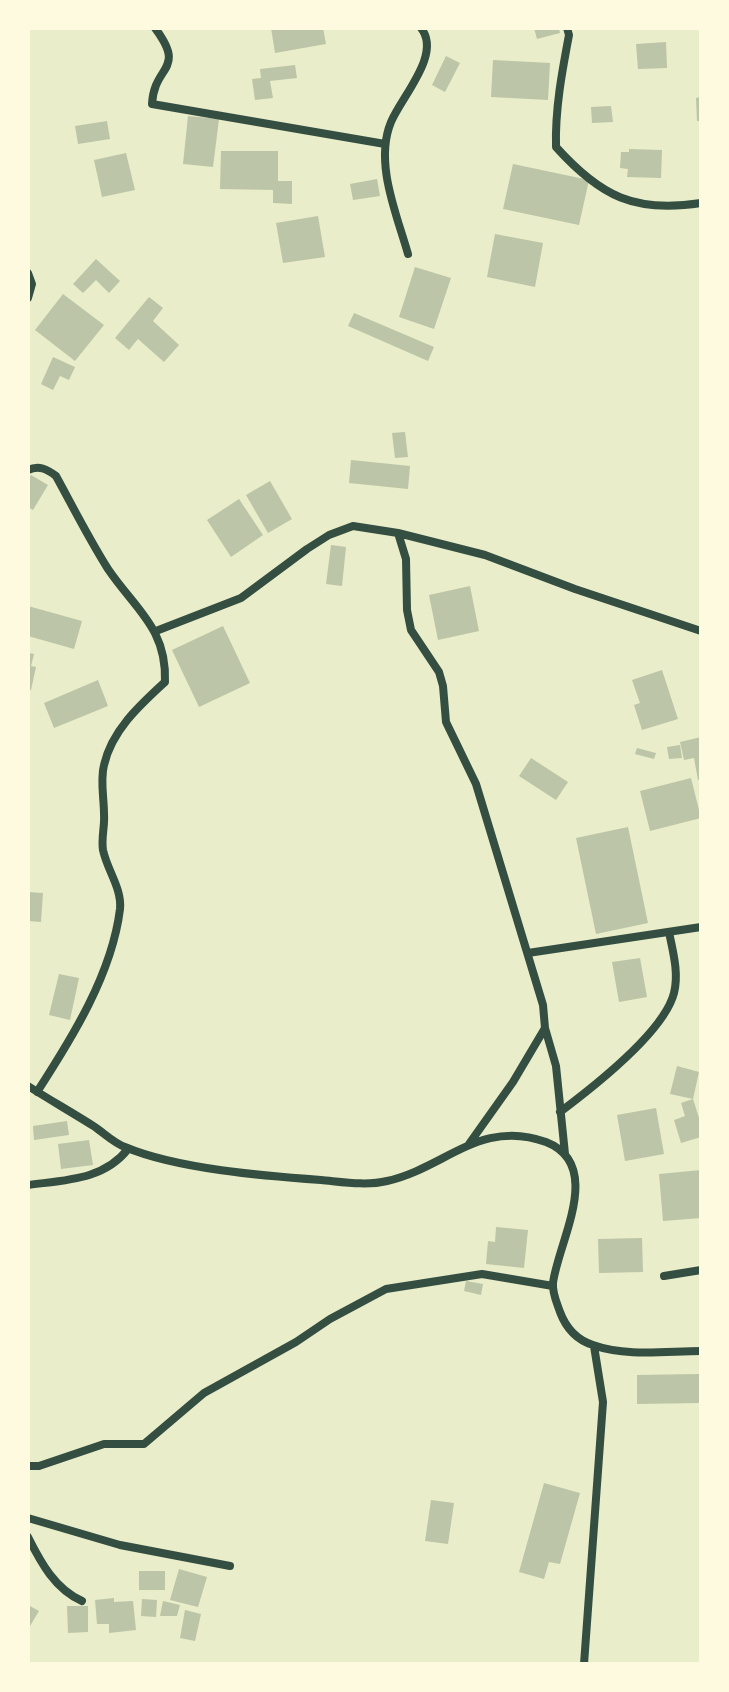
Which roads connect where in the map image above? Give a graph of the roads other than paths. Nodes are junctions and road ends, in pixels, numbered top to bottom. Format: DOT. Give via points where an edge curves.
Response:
graph roads {
  1 [pos="155,28"];
  2 [pos="421,28"];
  3 [pos="567,28"];
  4 [pos="385,144"];
  5 [pos="701,203"];
  6 [pos="408,254"];
  7 [pos="28,273"];
  8 [pos="28,298"];
  9 [pos="28,470"];
  10 [pos="398,533"];
  11 [pos="156,631"];
  12 [pos="701,631"];
  13 [pos="701,927"];
  14 [pos="669,932"];
  15 [pos="528,953"];
  16 [pos="545,1028"];
  17 [pos="28,1086"];
  18 [pos="37,1092"];
  19 [pos="560,1112"];
  20 [pos="469,1144"];
  21 [pos="128,1149"];
  22 [pos="565,1154"];
  23 [pos="28,1185"];
  24 [pos="701,1270"];
  25 [pos="664,1276"];
  26 [pos="553,1286"];
  27 [pos="594,1346"];
  28 [pos="701,1351"];
  29 [pos="28,1466"];
  30 [pos="28,1518"];
  31 [pos="28,1537"];
  32 [pos="230,1566"];
  33 [pos="82,1601"];
  34 [pos="584,1664"];
  1 -- 4 [label="street" via="170,59 152,104"];
  2 -- 4 [label="street" via="427,57"];
  3 -- 5 [label="street" via="556,147 599,187 631,203 667,208"];
  4 -- 6 [label="street" via="389,185"];
  7 -- 8 [label="street"];
  9 -- 11 [label="street" via="46,468 56,476 108,569"];
  10 -- 11 [label="street" via="353,526 341,530 241,598"];
  10 -- 12 [label="street" via="485,555"];
  10 -- 15 [label="street" via="406,559 411,630 439,672 446,722 476,784"];
  11 -- 18 [label="street" via="165,682 131,712 103,767 103,847 120,906 112,941 69,1044"];
  13 -- 14 [label="street"];
  14 -- 15 [label="street"];
  14 -- 19 [label="street" via="677,975 663,1014 607,1077"];
  15 -- 16 [label="street"];
  16 -- 19 [label="street" via="556,1066"];
  16 -- 20 [label="street"];
  17 -- 18 [label="street"];
  18 -- 21 [label="street"];
  19 -- 22 [label="street"];
  20 -- 21 [label="street" via="411,1173 370,1184 279,1177"];
  20 -- 22 [label="street" via="488,1137 523,1137"];
  21 -- 23 [label="street" via="99,1173"];
  22 -- 26 [label="street" via="577,1184"];
  24 -- 25 [label="street"];
  26 -- 27 [label="street" via="565,1326"];
  26 -- 29 [label="street" via="482,1274 386,1289 204,1393 144,1444 104,1444"];
  27 -- 28 [label="street" via="635,1352"];
  27 -- 34 [label="street" via="603,1402"];
  30 -- 32 [label="street" via="120,1545"];
  31 -- 33 [label="street" via="54,1581"];
}
